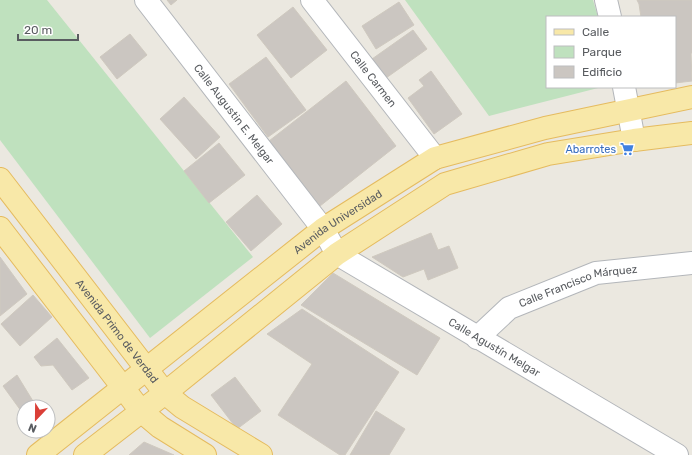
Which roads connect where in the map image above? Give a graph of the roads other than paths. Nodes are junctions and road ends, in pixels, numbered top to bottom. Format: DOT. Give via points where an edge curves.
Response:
graph roads {
  1 [pos="146,0"];
  2 [pos="312,0"];
  3 [pos="606,0"];
  4 [pos="610,16"];
  5 [pos="624,88"];
  6 [pos="692,97"];
  7 [pos="629,110"];
  8 [pos="692,134"];
  9 [pos="634,140"];
  10 [pos="435,158"];
  11 [pos="0,179"];
  12 [pos="0,228"];
  13 [pos="323,229"];
  14 [pos="337,254"];
  15 [pos="692,263"];
  16 [pos="477,338"];
  17 [pos="147,369"];
  18 [pos="123,388"];
  19 [pos="165,394"];
  20 [pos="141,411"];
  21 [pos="38,455"];
  22 [pos="85,455"];
  23 [pos="205,455"];
  24 [pos="261,455"];
  25 [pos="677,455"];
  1 -- 13 [label="street, Calle Augustin E. Melgar"];
  2 -- 10 [label="street, Calle Carmen"];
  3 -- 4 [label="street"];
  5 -- 7 [label="street"];
  6 -- 7 [label="main road, Avenida Universidad"];
  7 -- 9 [label="street"];
  7 -- 10 [label="main road, Avenida Universidad" via="545,128"];
  8 -- 9 [label="main road"];
  9 -- 14 [label="main road" via="548,154 445,184"];
  10 -- 13 [label="main road, Avenida Universidad"];
  11 -- 17 [label="main road, Avenida Primo de Verdad"];
  12 -- 18 [label="main road"];
  13 -- 14 [label="street, Calle Agustín Melgar"];
  13 -- 17 [label="main road, Avenida Universidad"];
  14 -- 16 [label="street, Calle Agustín Melgar"];
  14 -- 19 [label="main road"];
  15 -- 16 [label="street, Calle Francisco Márquez" via="596,273 509,308"];
  16 -- 25 [label="street, Calle Agustín Melgar"];
  17 -- 18 [label="main road, Avenida Universidad"];
  17 -- 19 [label="main road, Avenida Primo de Verdad"];
  18 -- 20 [label="main road"];
  18 -- 21 [label="main road, Avenida Universidad"];
  19 -- 20 [label="main road"];
  19 -- 24 [label="main road, Avenida Primo de Verdad" via="188,411"];
  20 -- 22 [label="main road"];
  20 -- 23 [label="main road" via="165,430"];
}
